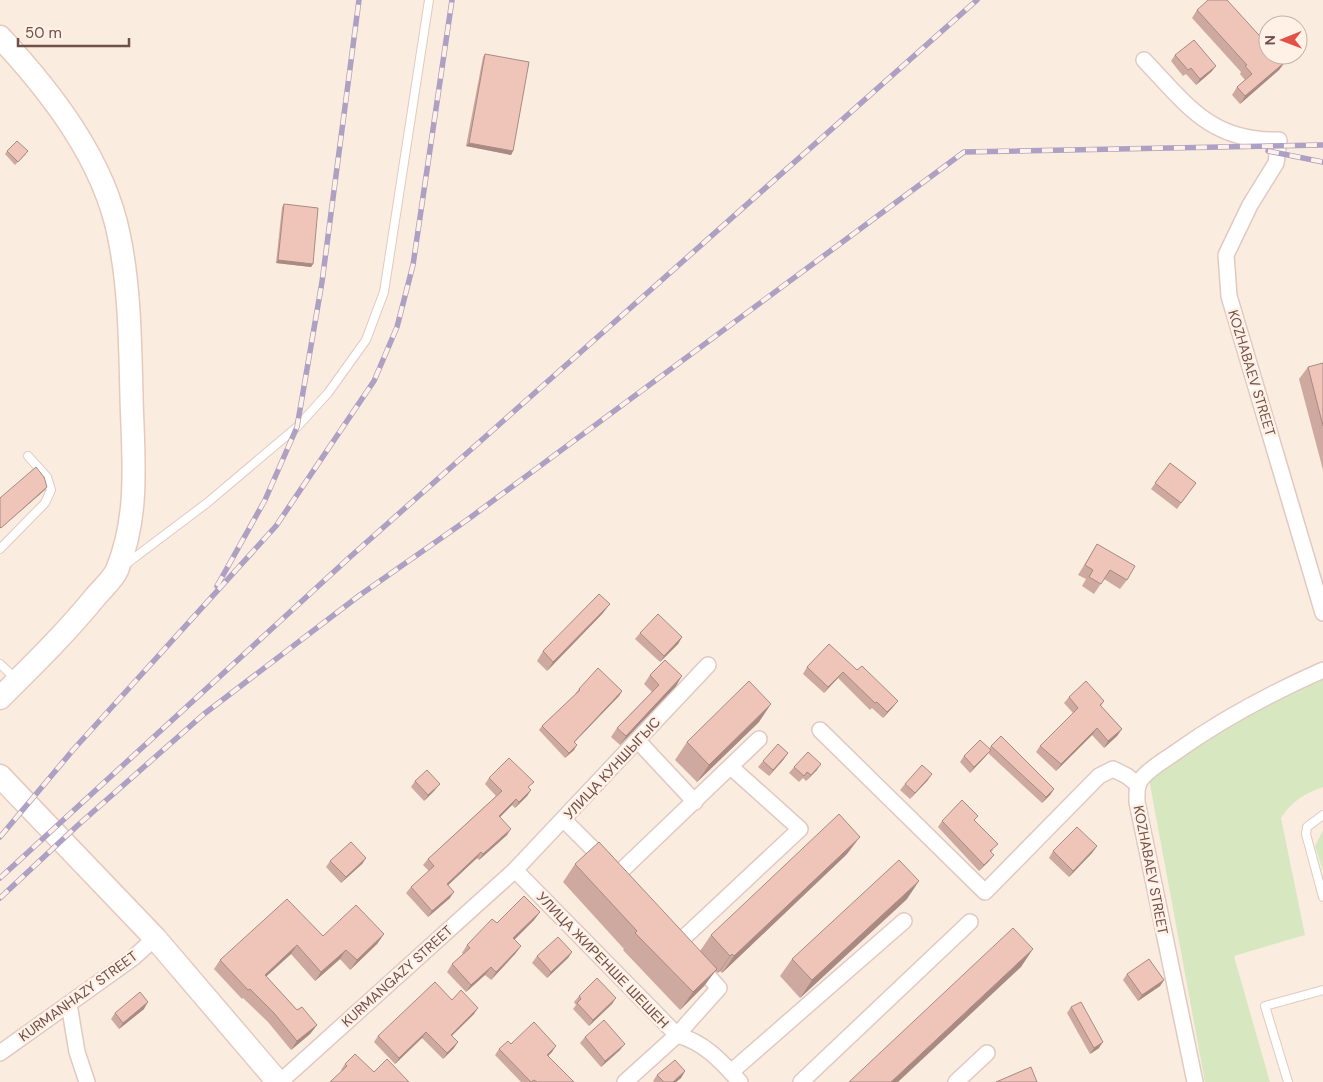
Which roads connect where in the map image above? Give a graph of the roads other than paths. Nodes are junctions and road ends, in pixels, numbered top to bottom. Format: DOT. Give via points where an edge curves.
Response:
graph roads {
  1 [pos="429,0"];
  2 [pos="4,48"];
  3 [pos="1144,60"];
  4 [pos="28,456"];
  5 [pos="0,549"];
  6 [pos="116,572"];
  7 [pos="1323,613"];
  8 [pos="0,664"];
  9 [pos="708,666"];
  10 [pos="1323,670"];
  11 [pos="18,681"];
  12 [pos="0,698"];
  13 [pos="820,730"];
  14 [pos="759,739"];
  15 [pos="638,742"];
  16 [pos="732,768"];
  17 [pos="0,776"];
  18 [pos="1138,785"];
  19 [pos="695,802"];
  20 [pos="1323,814"];
  21 [pos="564,820"];
  22 [pos="515,870"];
  23 [pos="618,874"];
  24 [pos="630,888"];
  25 [pos="1323,897"];
  26 [pos="904,921"];
  27 [pos="970,922"];
  28 [pos="666,930"];
  29 [pos="155,938"];
  30 [pos="677,944"];
  31 [pos="1323,990"];
  32 [pos="69,1004"];
  33 [pos="676,1035"];
  34 [pos="0,1053"];
  35 [pos="987,1053"];
  36 [pos="736,1077"];
  37 [pos="87,1082"];
  38 [pos="279,1082"];
  39 [pos="625,1082"];
  40 [pos="801,1082"];
  41 [pos="956,1082"];
  42 [pos="1195,1082"];
  43 [pos="1288,1082"];
  1 -- 6 [label="lane" via="384,292 366,340 335,385 297,427 207,503"];
  2 -- 6 [label="main road" via="39,79 89,154 119,235 127,298 134,497 128,536"];
  3 -- 7 [label="street, KOZHABAEV STREET" via="1206,122 1232,136 1260,141 1279,140 1276,163 1250,205 1226,255 1226,274 1229,296"];
  4 -- 5 [label="lane" via="47,477 51,490 45,503"];
  6 -- 11 [label="main road" via="69,630"];
  8 -- 11 [label="lane"];
  9 -- 15 [label="street, УЛИЦА КУНШЫГЫС"];
  10 -- 18 [label="street, KOZHABAEV STREET" via="1275,691 1202,733 1154,768"];
  11 -- 12 [label="main road"];
  13 -- 18 [label="street" via="985,892 1105,772 1113,770"];
  14 -- 16 [label="street"];
  15 -- 19 [label="street"];
  15 -- 21 [label="street, УЛИЦА КУНШЫГЫС"];
  16 -- 19 [label="street"];
  16 -- 30 [label="street" via="800,828"];
  17 -- 29 [label="main road"];
  18 -- 42 [label="street, KOZHABAEV STREET" via="1137,802"];
  19 -- 23 [label="street"];
  20 -- 25 [label="lane" via="1308,827 1306,834"];
  21 -- 22 [label="street, УЛИЦА КУНШЫГЫС"];
  21 -- 23 [label="street"];
  22 -- 33 [label="street, УЛИЦА ЖИРЕНШЕ ШЕШЕН"];
  22 -- 38 [label="street, KURMANGAZY STREET"];
  23 -- 24 [label="street"];
  26 -- 36 [label="street"];
  27 -- 40 [label="street"];
  28 -- 30 [label="street"];
  29 -- 32 [label="street, KURMANHAZY STREET"];
  29 -- 38 [label="main road"];
  30 -- 33 [label="street" via="719,988"];
  31 -- 43 [label="lane" via="1265,1006"];
  32 -- 34 [label="street, KURMANHAZY STREET"];
  32 -- 37 [label="street" via="77,1052"];
  33 -- 36 [label="street, УЛИЦА ЖИРЕНШЕ ШЕШЕН" via="691,1038 705,1046"];
  33 -- 39 [label="street"];
  35 -- 41 [label="street"];
}
